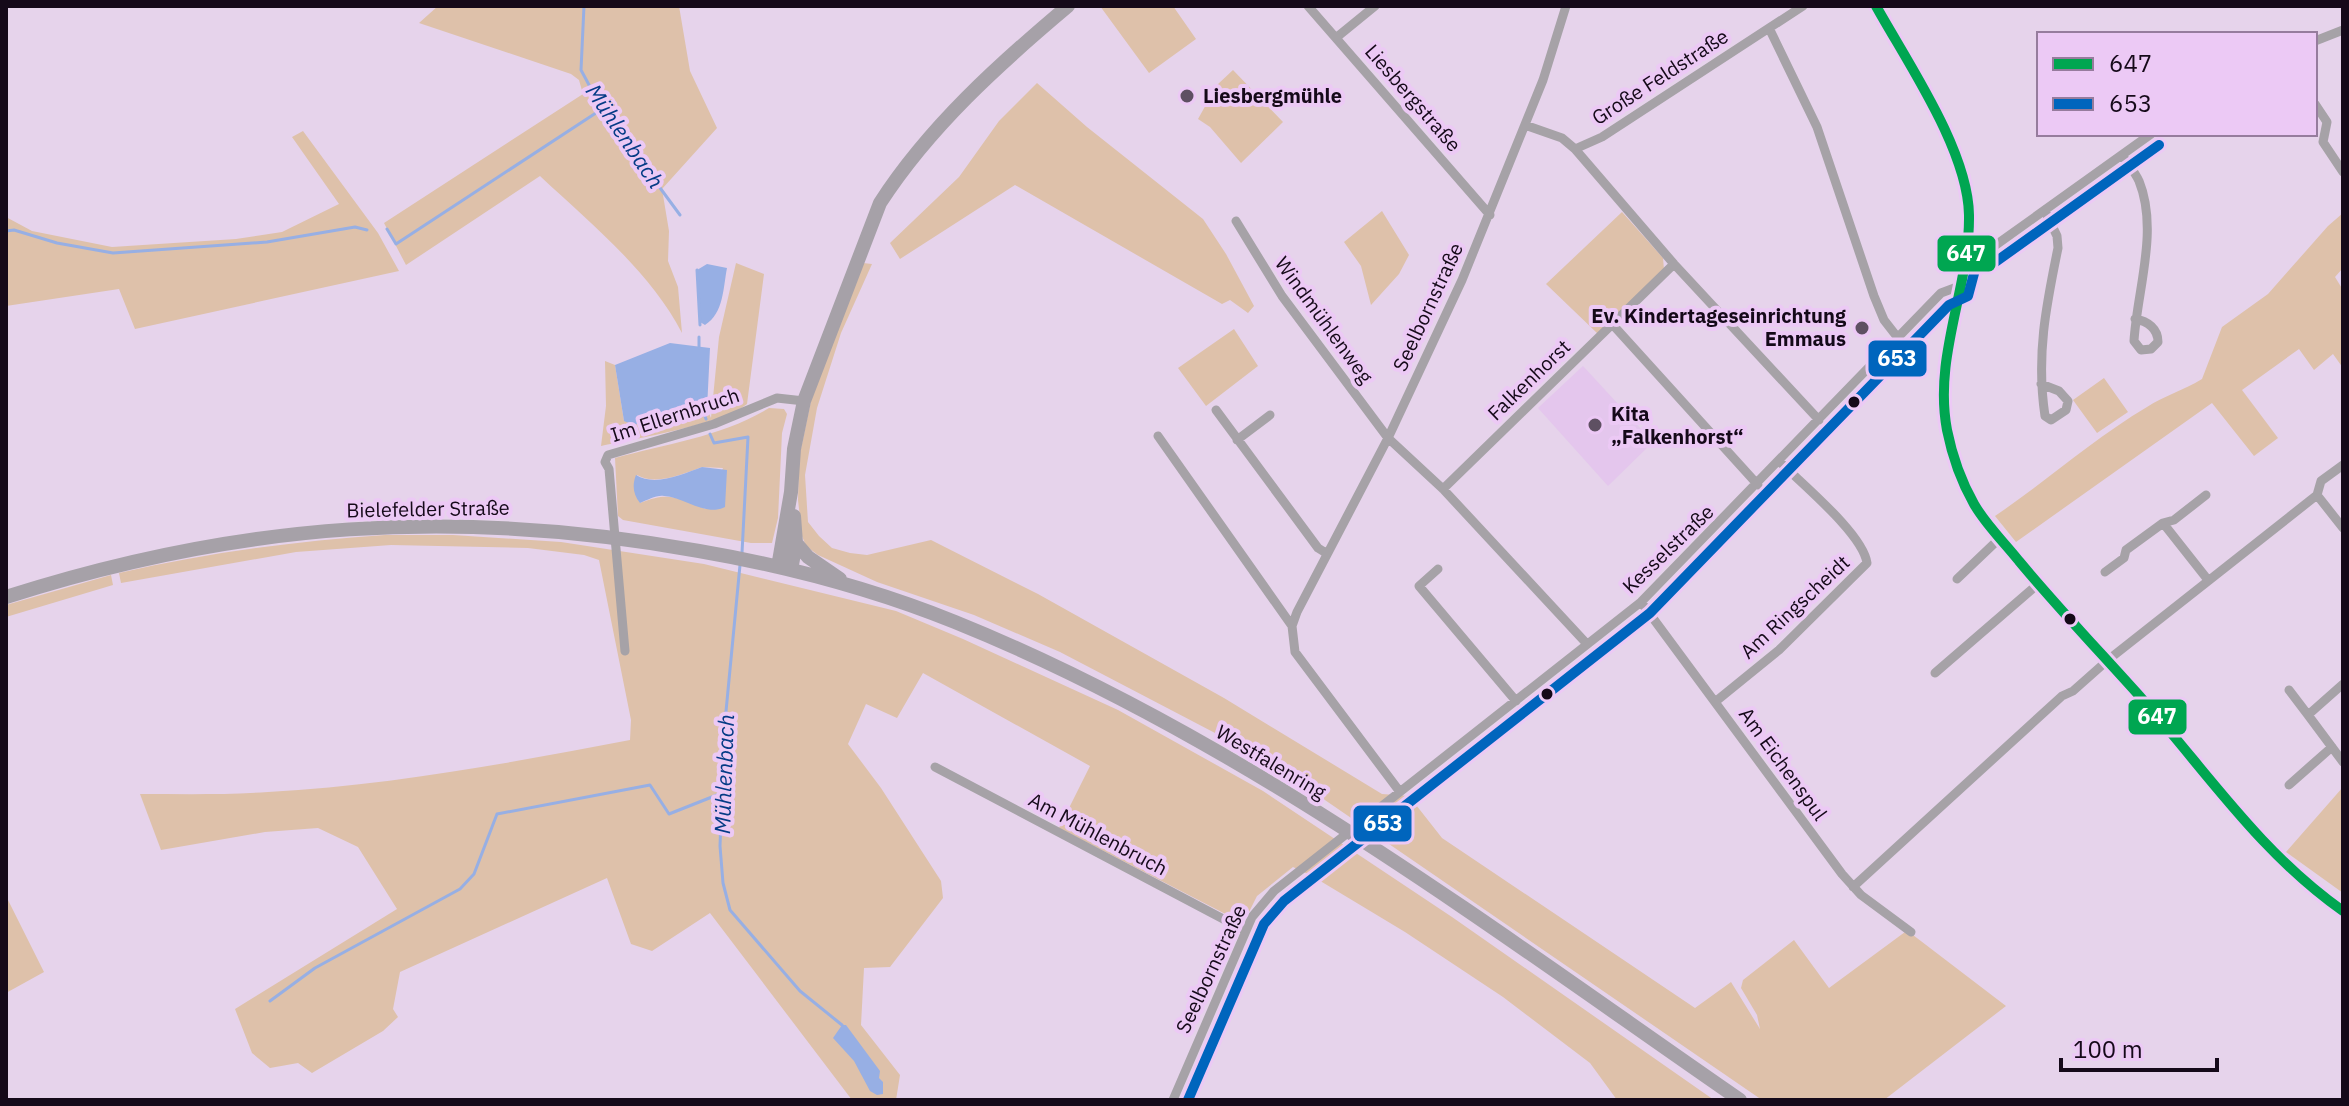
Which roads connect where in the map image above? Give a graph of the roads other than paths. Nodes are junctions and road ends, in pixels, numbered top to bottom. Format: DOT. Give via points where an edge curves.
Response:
graph roads {
  1 [pos="1068,6"];
  2 [pos="1308,6"];
  3 [pos="1566,6"];
  4 [pos="1803,6"];
  5 [pos="1876,6"];
  6 [pos="1371,7"];
  7 [pos="1769,28"];
  8 [pos="2343,30"];
  9 [pos="1337,37"];
  10 [pos="2317,40"];
  11 [pos="2317,107"];
  12 [pos="1525,125"];
  13 [pos="2148,136"];
  14 [pos="1575,149"];
  15 [pos="2122,155"];
  16 [pos="2343,172"];
  17 [pos="2045,211"];
  18 [pos="1490,215"];
  19 [pos="1236,221"];
  20 [pos="1965,253"];
  21 [pos="1674,264"];
  22 [pos="1957,287"];
  23 [pos="2135,319"];
  24 [pos="1613,325"];
  25 [pos="1898,338"];
  26 [pos="2041,384"];
  27 [pos="804,401"];
  28 [pos="1216,410"];
  29 [pos="1270,415"];
  30 [pos="1819,420"];
  31 [pos="1158,436"];
  32 [pos="1388,438"];
  33 [pos="1237,440"];
  34 [pos="1780,462"];
  35 [pos="2343,465"];
  36 [pos="1758,485"];
  37 [pos="1443,489"];
  38 [pos="791,492"];
  39 [pos="2206,495"];
  40 [pos="2317,495"];
  41 [pos="2163,523"];
  42 [pos="2343,528"];
  43 [pos="2000,538"];
  44 [pos="796,543"];
  45 [pos="1326,553"];
  46 [pos="785,568"];
  47 [pos="1438,569"];
  48 [pos="2105,572"];
  49 [pos="1957,579"];
  50 [pos="2208,580"];
  51 [pos="846,584"];
  52 [pos="2038,584"];
  53 [pos="6,597"];
  54 [pos="1641,602"];
  55 [pos="1292,626"];
  56 [pos="1587,644"];
  57 [pos="625,651"];
  58 [pos="2108,660"];
  59 [pos="1935,673"];
  60 [pos="2343,684"];
  61 [pos="2289,690"];
  62 [pos="1516,701"];
  63 [pos="1715,702"];
  64 [pos="2308,715"];
  65 [pos="2332,747"];
  66 [pos="2343,762"];
  67 [pos="935,767"];
  68 [pos="2289,785"];
  69 [pos="1400,792"];
  70 [pos="1379,810"];
  71 [pos="1853,887"];
  72 [pos="2343,911"];
  73 [pos="1246,931"];
  74 [pos="1911,932"];
  75 [pos="1173,1100"];
  76 [pos="1740,1100"];
  1 -- 27 [label="main road" via="947,118 897,176 868,230"];
  2 -- 9 [label="street, Liesbergstraße"];
  3 -- 12 [label="street, Seelbornstraße"];
  4 -- 7 [label="street, Große Feldstraße"];
  5 -- 20 [label="street" via="1961,171 1969,212"];
  6 -- 9 [label="street"];
  7 -- 14 [label="street, Große Feldstraße" via="1602,137"];
  7 -- 25 [label="street" via="1817,127 1874,296"];
  8 -- 10 [label="street"];
  9 -- 18 [label="street, Liesbergstraße"];
  11 -- 16 [label="street" via="2327,122 2323,142"];
  12 -- 14 [label="street" via="1562,138"];
  12 -- 18 [label="street, Seelbornstraße"];
  13 -- 15 [label="street"];
  14 -- 21 [label="street"];
  15 -- 17 [label="street"];
  15 -- 23 [label="street" via="2138,180 2146,216"];
  17 -- 20 [label="street" via="1986,252"];
  17 -- 26 [label="street" via="2058,248 2042,329"];
  18 -- 32 [label="street, Seelbornstraße"];
  19 -- 32 [label="street, Windmühlenweg" via="1282,296"];
  20 -- 22 [label="street"];
  21 -- 24 [label="street, Falkenhorst"];
  21 -- 30 [label="street"];
  22 -- 25 [label="street, Kesselstraße" via="1941,293"];
  22 -- 43 [label="street" via="1944,359 1946,423 1967,488"];
  24 -- 36 [label="street"];
  24 -- 37 [label="street, Falkenhorst"];
  25 -- 30 [label="street, Kesselstraße"];
  27 -- 38 [label="main road"];
  27 -- 57 [label="street, Im Ellernbruch" via="777,398 714,424 608,455"];
  28 -- 33 [label="street"];
  29 -- 33 [label="street"];
  30 -- 34 [label="street, Kesselstraße"];
  31 -- 55 [label="street"];
  32 -- 37 [label="street, Windmühlenweg"];
  32 -- 45 [label="street, Seelbornstraße"];
  33 -- 45 [label="street"];
  34 -- 36 [label="street, Kesselstraße"];
  34 -- 63 [label="street, Am Ringscheidt" via="1843,524 1867,563 1779,650"];
  35 -- 40 [label="street" via="2321,481"];
  36 -- 54 [label="street, Kesselstraße"];
  37 -- 56 [label="street, Windmühlenweg"];
  38 -- 44 [label="main road"];
  38 -- 46 [label="main road"];
  39 -- 41 [label="street"];
  40 -- 42 [label="street"];
  40 -- 50 [label="street"];
  41 -- 48 [label="street"];
  41 -- 50 [label="street"];
  43 -- 49 [label="street"];
  43 -- 52 [label="street"];
  44 -- 46 [label="main road"];
  44 -- 51 [label="main road"];
  45 -- 55 [label="street, Seelbornstraße"];
  46 -- 51 [label="main road, Westfalenring"];
  46 -- 53 [label="main road, Bielefelder Straße" via="604,534 456,525 306,532 165,553"];
  47 -- 62 [label="street" via="1419,586"];
  50 -- 58 [label="street"];
  51 -- 76 [label="main road, Westfalenring" via="954,621 1162,720 1427,884"];
  52 -- 58 [label="street"];
  52 -- 59 [label="street"];
  54 -- 56 [label="street, Kesselstraße"];
  54 -- 63 [label="street, Am Eichenspul"];
  55 -- 69 [label="street" via="1295,652"];
  56 -- 62 [label="street, Kesselstraße"];
  58 -- 71 [label="street"];
  58 -- 72 [label="street" via="2292,873"];
  60 -- 64 [label="street"];
  61 -- 64 [label="street"];
  62 -- 69 [label="street, Kesselstraße"];
  63 -- 71 [label="street, Am Eichenspul"];
  64 -- 65 [label="street"];
  65 -- 66 [label="street"];
  65 -- 68 [label="street"];
  67 -- 73 [label="street, Am Mühlenbruch"];
  69 -- 70 [label="street, Kesselstraße"];
  70 -- 73 [label="street, Seelbornstraße" via="1274,891"];
  71 -- 74 [label="street, Am Eichenspul"];
  73 -- 75 [label="street, Seelbornstraße"];
}
